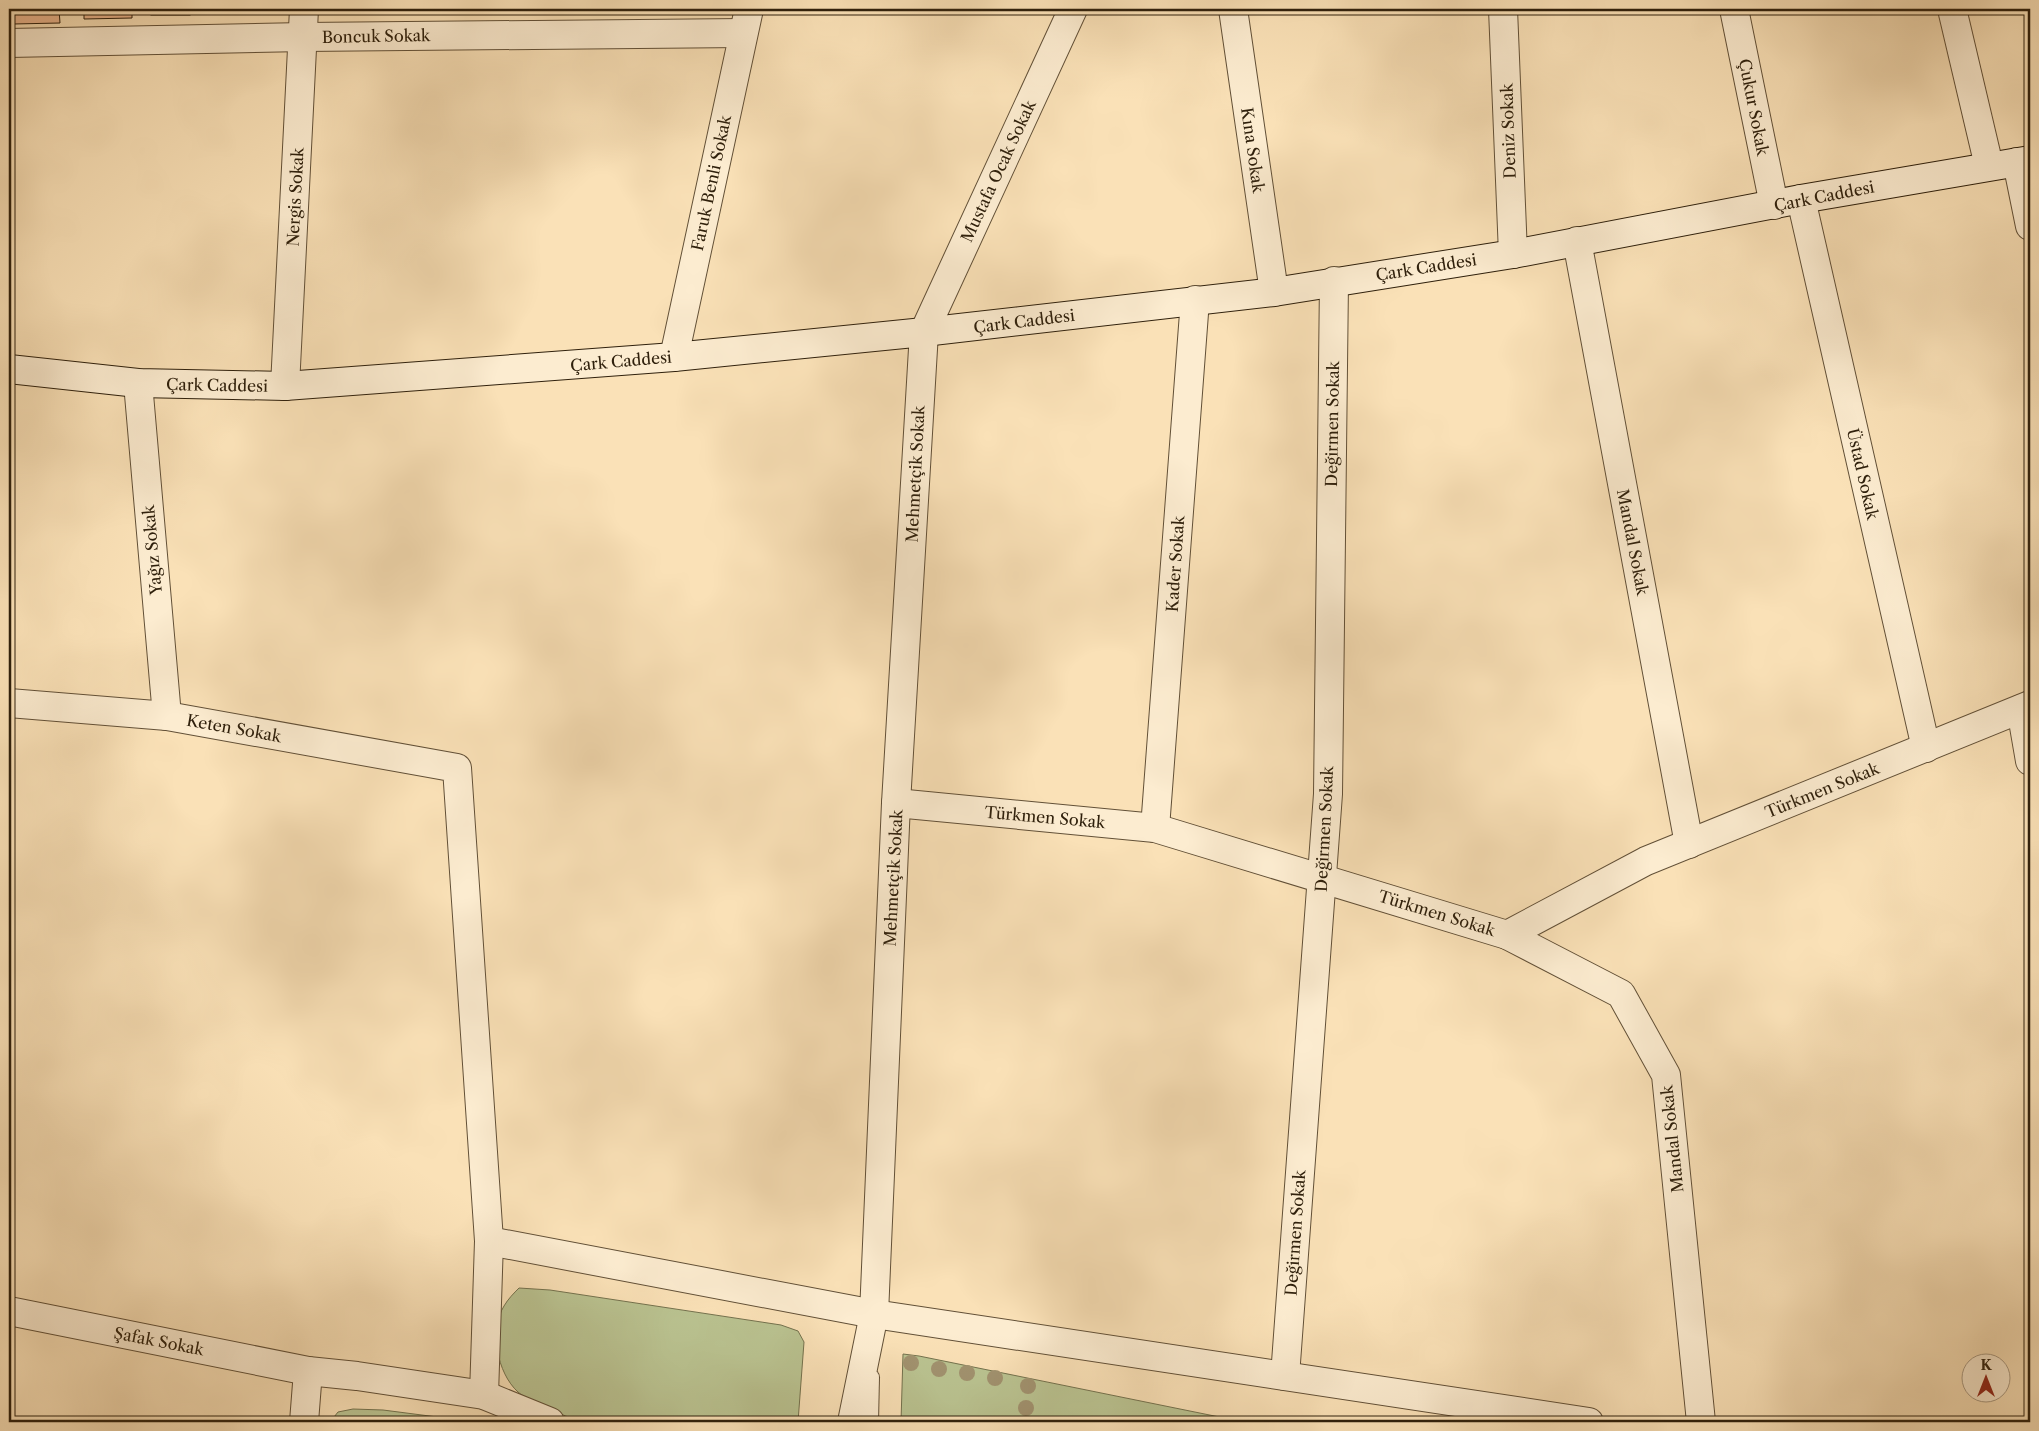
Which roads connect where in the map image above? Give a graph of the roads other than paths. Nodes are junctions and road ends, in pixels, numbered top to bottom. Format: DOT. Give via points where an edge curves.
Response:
graph roads {
  1 [pos="304,9"];
  2 [pos="1073,9"];
  3 [pos="1233,9"];
  4 [pos="1503,9"];
  5 [pos="1734,9"];
  6 [pos="1952,9"];
  7 [pos="746,21"];
  8 [pos="304,37"];
  9 [pos="9,43"];
  10 [pos="2024,161"];
  11 [pos="1988,166"];
  12 [pos="1801,199"];
  13 [pos="1774,205"];
  14 [pos="2030,226"];
  15 [pos="1576,241"];
  16 [pos="1513,254"];
  17 [pos="1334,281"];
  18 [pos="1274,292"];
  19 [pos="1195,300"];
  20 [pos="924,332"];
  21 [pos="674,357"];
  22 [pos="9,369"];
  23 [pos="138,383"];
  24 [pos="285,386"];
  25 [pos="9,702"];
  26 [pos="2026,707"];
  27 [pos="167,716"];
  28 [pos="1926,748"];
  29 [pos="2030,761"];
  30 [pos="896,803"];
  31 [pos="1155,828"];
  32 [pos="1689,844"];
  33 [pos="1322,877"];
  34 [pos="1507,935"];
  35 [pos="489,1241"];
  36 [pos="9,1311"];
  37 [pos="874,1314"];
  38 [pos="308,1371"];
  39 [pos="1285,1376"];
  40 [pos="484,1396"];
  41 [pos="304,1422"];
  42 [pos="550,1422"];
  43 [pos="852,1422"];
  44 [pos="871,1422"];
  45 [pos="1589,1422"];
  46 [pos="1700,1422"];
  1 -- 8 [label="street, Nergis Sokak"];
  2 -- 20 [label="street, Mustafa Ocak Sokak"];
  3 -- 18 [label="street, Kına Sokak"];
  4 -- 16 [label="street, Deniz Sokak"];
  5 -- 13 [label="street, Çukur Sokak"];
  6 -- 11 [label="street"];
  7 -- 8 [label="street, Boncuk Sokak"];
  7 -- 21 [label="street, Faruk Benli Sokak"];
  8 -- 9 [label="street, Boncuk Sokak"];
  8 -- 24 [label="street, Nergis Sokak"];
  10 -- 11 [label="street, Çark Caddesi"];
  10 -- 14 [label="street"];
  11 -- 12 [label="street, Çark Caddesi"];
  12 -- 13 [label="street, Çark Caddesi"];
  12 -- 28 [label="street, Üstad Sokak"];
  13 -- 15 [label="street, Çark Caddesi"];
  15 -- 16 [label="street, Çark Caddesi"];
  15 -- 32 [label="street, Mandal Sokak"];
  16 -- 17 [label="street, Çark Caddesi"];
  17 -- 18 [label="street, Çark Caddesi"];
  17 -- 33 [label="street, Değirmen Sokak" via="1328,794"];
  18 -- 19 [label="street, Çark Caddesi"];
  19 -- 20 [label="street, Çark Caddesi"];
  19 -- 31 [label="street, Kader Sokak"];
  20 -- 21 [label="street, Çark Caddesi"];
  20 -- 30 [label="street, Mehmetçik Sokak"];
  21 -- 24 [label="street, Çark Caddesi"];
  22 -- 23 [label="street, Çark Caddesi"];
  23 -- 24 [label="street, Çark Caddesi"];
  23 -- 27 [label="street, Yağız Sokak"];
  25 -- 27 [label="street, Keten Sokak"];
  26 -- 28 [label="street, Türkmen Sokak"];
  26 -- 29 [label="street"];
  27 -- 35 [label="street, Keten Sokak" via="457,768"];
  28 -- 32 [label="street, Türkmen Sokak"];
  30 -- 31 [label="street, Türkmen Sokak"];
  30 -- 37 [label="street, Mehmetçik Sokak"];
  31 -- 33 [label="street, Türkmen Sokak"];
  32 -- 34 [label="street, Türkmen Sokak" via="1646,861"];
  33 -- 34 [label="street, Türkmen Sokak"];
  33 -- 39 [label="street, Değirmen Sokak"];
  34 -- 46 [label="street, Mandal Sokak" via="1621,994 1666,1075"];
  35 -- 37 [label="street"];
  35 -- 40 [label="street"];
  36 -- 38 [label="street, Şafak Sokak"];
  37 -- 39 [label="street"];
  37 -- 43 [label="street, Mehmetçik Sokak"];
  37 -- 44 [label="lane"];
  38 -- 40 [label="street, Şafak Sokak"];
  38 -- 41 [label="street"];
  39 -- 45 [label="street"];
  40 -- 42 [label="street, Şafak Sokak"];
}
